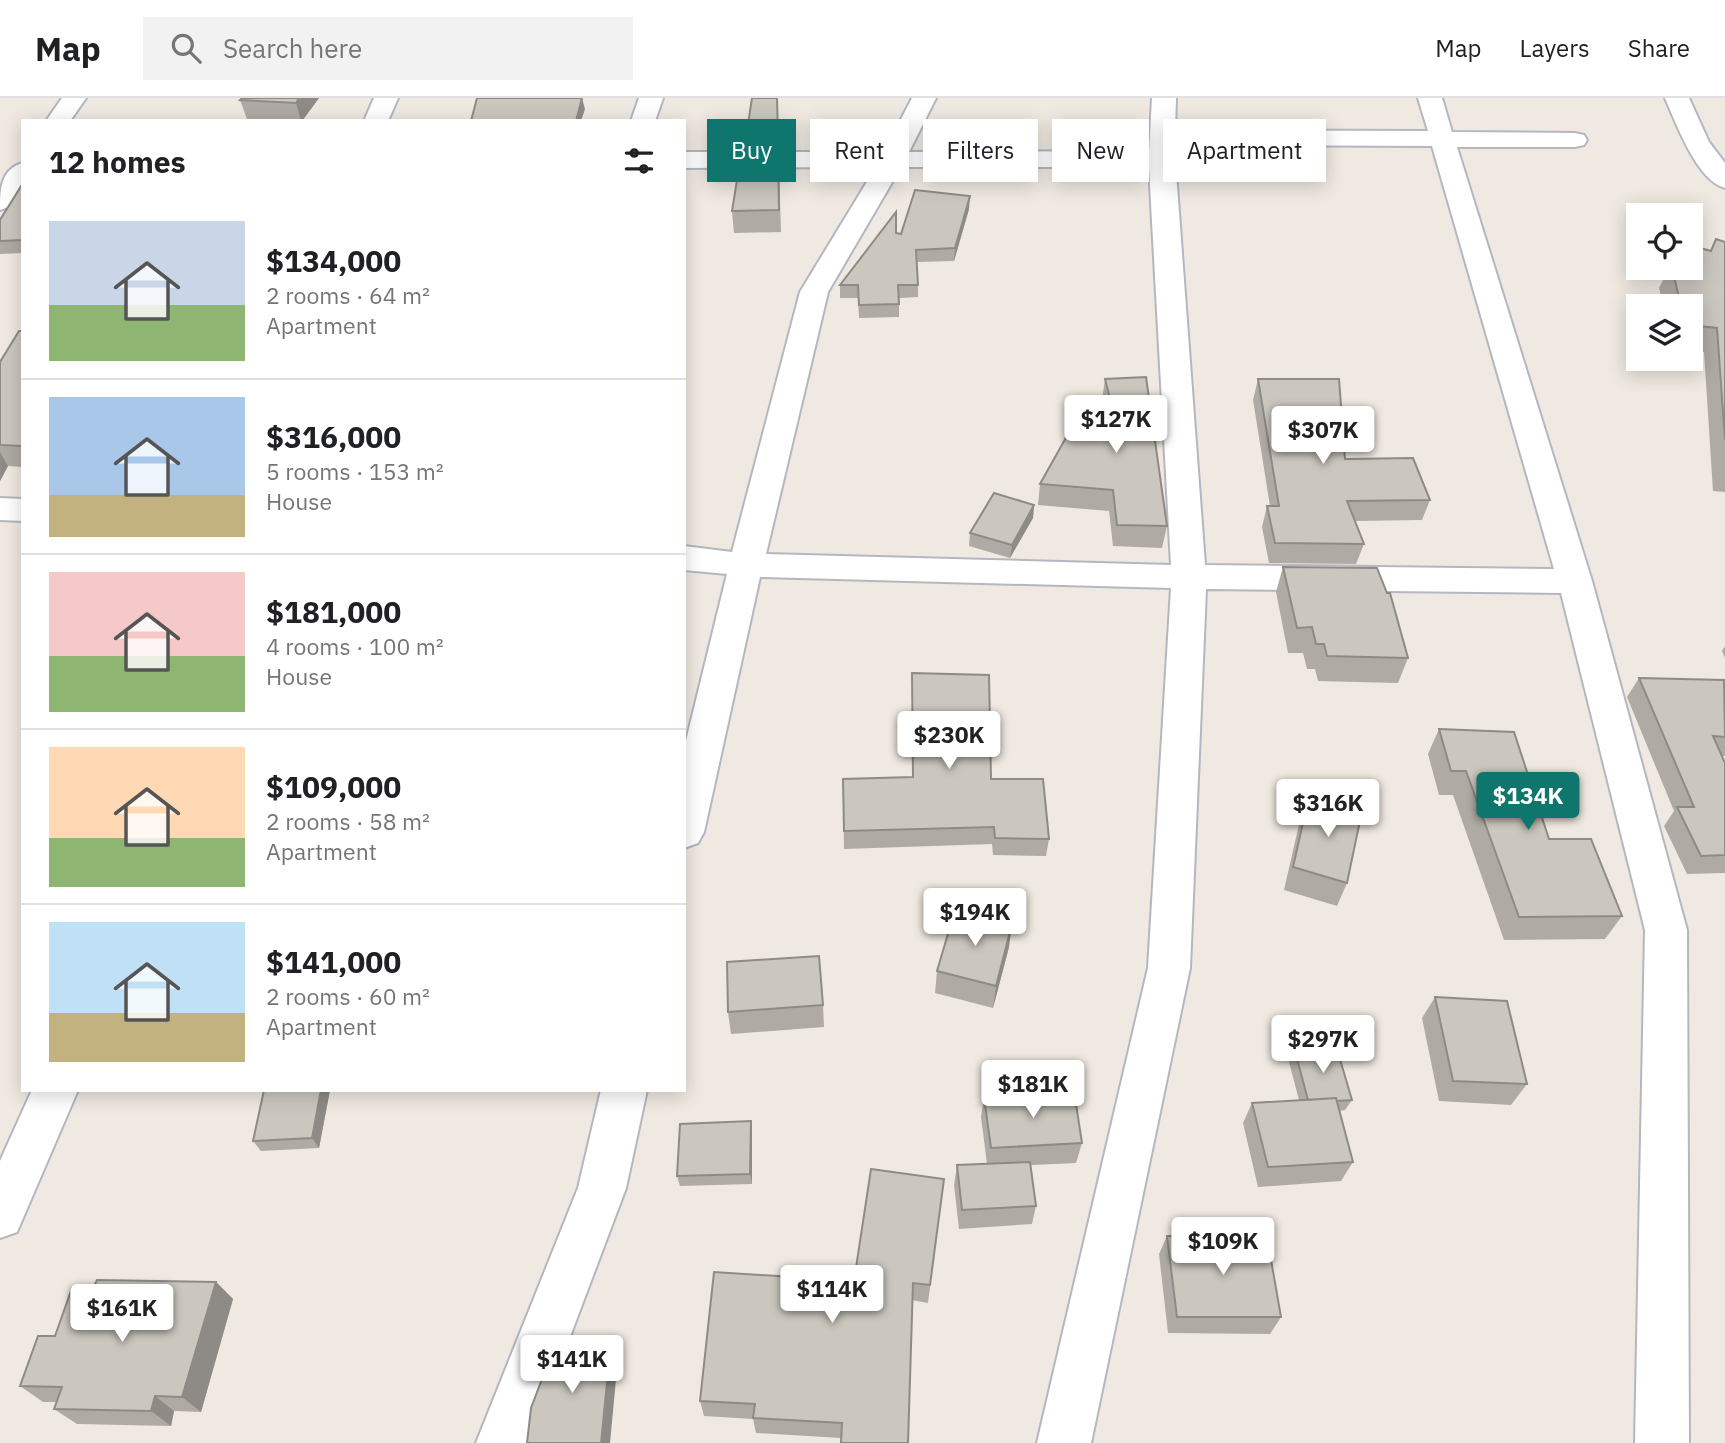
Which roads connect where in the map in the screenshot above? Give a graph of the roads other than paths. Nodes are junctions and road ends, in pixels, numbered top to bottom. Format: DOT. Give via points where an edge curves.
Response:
graph roads {
  1 [pos="74,98"];
  2 [pos="386,98"];
  3 [pos="651,98"];
  4 [pos="924,98"];
  5 [pos="1164,98"];
  6 [pos="1430,98"];
  7 [pos="1677,98"];
  8 [pos="59,119"];
  9 [pos="377,119"];
  10 [pos="644,119"];
  11 [pos="909,128"];
  12 [pos="1442,139"];
  13 [pos="1575,140"];
  14 [pos="1162,148"];
  15 [pos="0,156"];
  16 [pos="21,156"];
  17 [pos="686,160"];
  18 [pos="909,160"];
  19 [pos="810,161"];
  20 [pos="21,175"];
  21 [pos="1725,180"];
  22 [pos="879,182"];
  23 [pos="0,202"];
  24 [pos="0,509"];
  25 [pos="21,510"];
  26 [pos="686,558"];
  27 [pos="746,565"];
  28 [pos="1189,578"];
  29 [pos="1575,581"];
  30 [pos="686,823"];
  31 [pos="54,1092"];
  32 [pos="624,1092"];
  33 [pos="0,1215"];
  34 [pos="503,1443"];
  35 [pos="1064,1443"];
  36 [pos="1661,1443"];
  1 -- 8 [label="street"];
  2 -- 9 [label="street"];
  3 -- 10 [label="street"];
  4 -- 11 [label="street"];
  5 -- 14 [label="street"];
  6 -- 12 [label="street"];
  7 -- 21 [label="street" via="1697,144"];
  12 -- 13 [label="street"];
  12 -- 14 [label="street"];
  12 -- 29 [label="street"];
  14 -- 18 [label="street"];
  14 -- 28 [label="street"];
  15 -- 16 [label="street"];
  17 -- 19 [label="street"];
  20 -- 23 [label="street"];
  22 -- 27 [label="street" via="814,292"];
  24 -- 25 [label="street"];
  26 -- 27 [label="street"];
  27 -- 28 [label="street"];
  27 -- 30 [label="street"];
  28 -- 29 [label="street"];
  28 -- 35 [label="street" via="1169,968"];
  29 -- 36 [label="street" via="1665,930"];
  31 -- 33 [label="street"];
  32 -- 34 [label="street" via="602,1188"];
}
